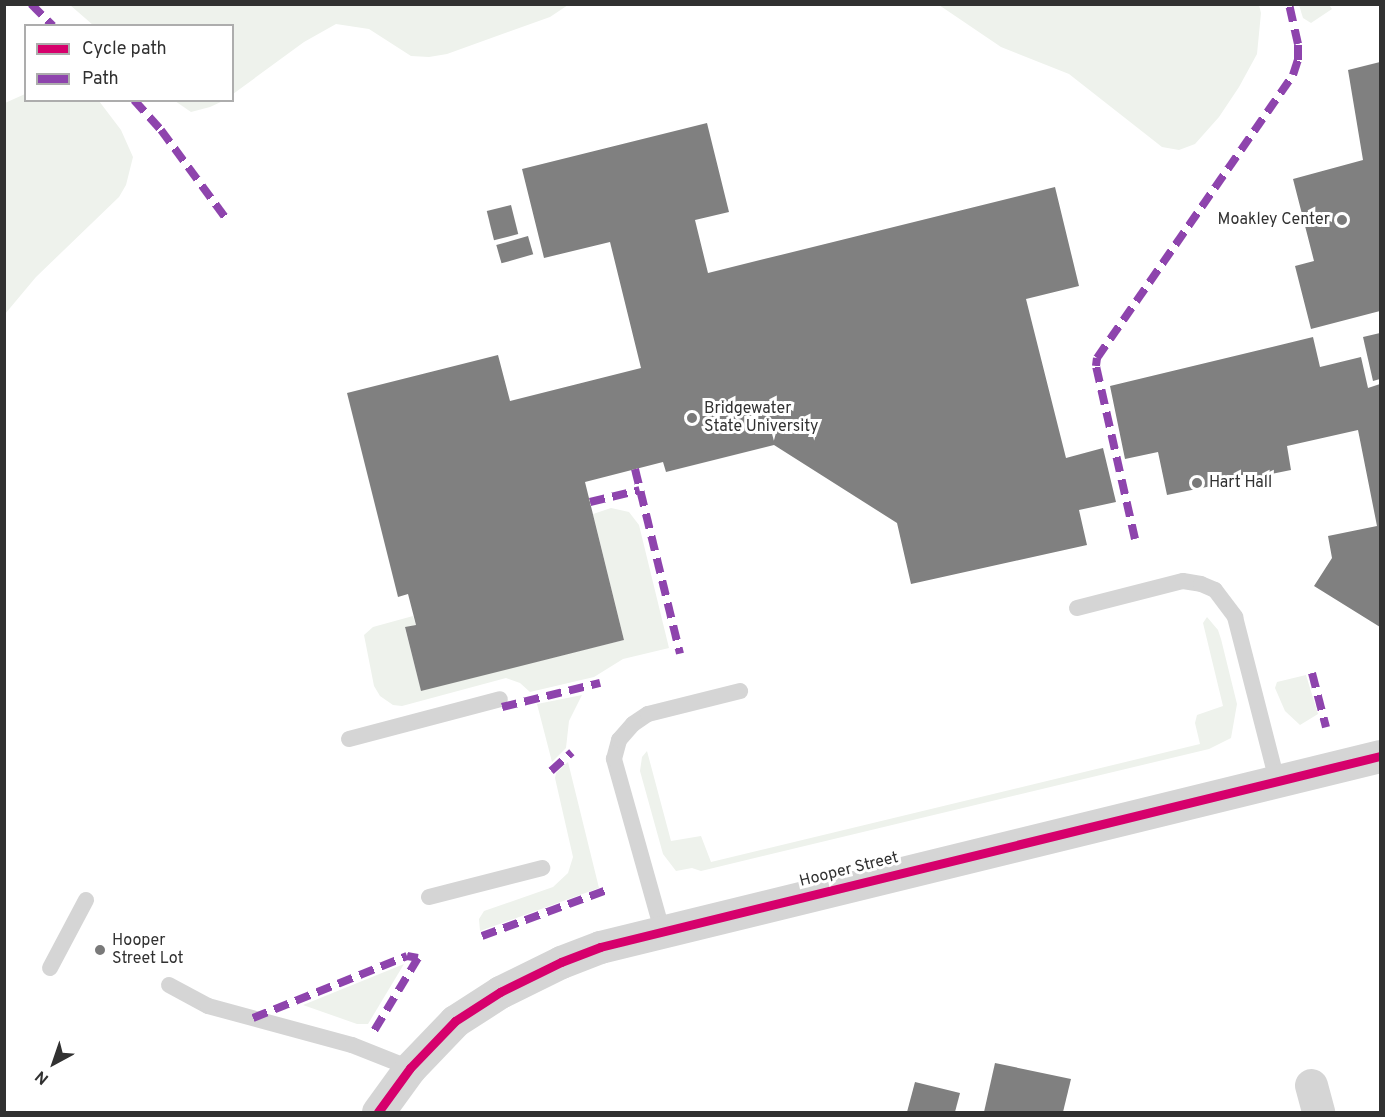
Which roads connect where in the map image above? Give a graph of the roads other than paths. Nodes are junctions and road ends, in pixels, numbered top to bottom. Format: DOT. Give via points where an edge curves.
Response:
graph roads {
  1 [pos="1077,608"];
  2 [pos="741,691"];
  3 [pos="501,699"];
  4 [pos="349,739"];
  5 [pos="1380,756"];
  6 [pos="1277,780"];
  7 [pos="542,868"];
  8 [pos="429,897"];
  9 [pos="86,900"];
  10 [pos="662,930"];
  11 [pos="50,968"];
  12 [pos="170,985"];
  13 [pos="410,1068"];
  14 [pos="378,1113"];
  1 -- 6 [label="lane" via="1183,581 1215,590 1235,617"];
  2 -- 10 [label="lane" via="648,714 619,740 614,759"];
  3 -- 4 [label="lane"];
  5 -- 6 [label="street, Hooper Street"];
  6 -- 10 [label="street, Hooper Street"];
  7 -- 8 [label="lane"];
  9 -- 11 [label="lane"];
  10 -- 13 [label="street, Hooper Street" via="600,947 500,992 455,1022"];
  12 -- 13 [label="lane" via="208,1006 352,1046"];
  13 -- 14 [label="street, Hooper Street"];
}
